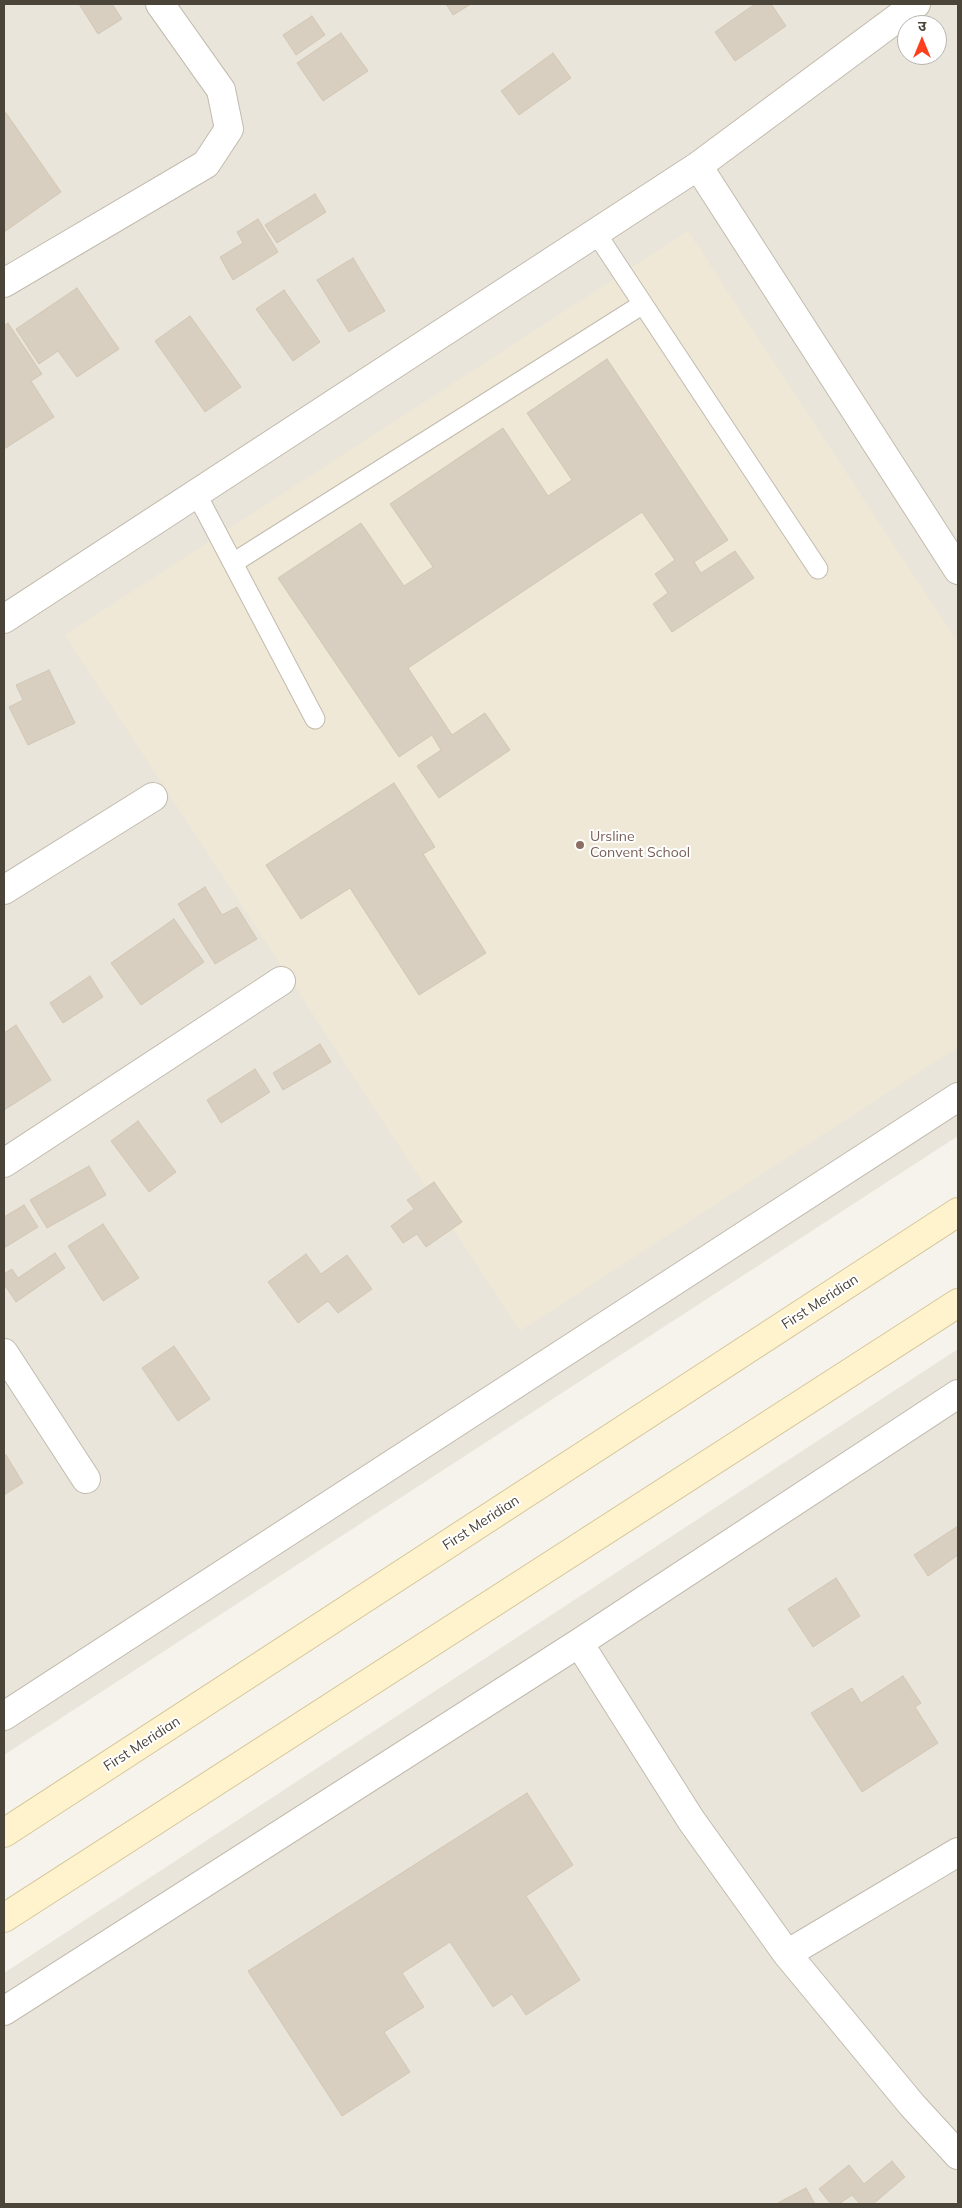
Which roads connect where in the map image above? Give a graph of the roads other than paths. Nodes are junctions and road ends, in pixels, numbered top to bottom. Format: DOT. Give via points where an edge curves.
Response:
graph roads {
  1 [pos="160,4"];
  2 [pos="916,4"];
  3 [pos="698,166"];
  4 [pos="596,233"];
  5 [pos="4,283"];
  6 [pos="643,304"];
  7 [pos="196,493"];
  8 [pos="233,564"];
  9 [pos="818,569"];
  10 [pos="958,570"];
  11 [pos="4,618"];
  12 [pos="315,719"];
  13 [pos="153,797"];
  14 [pos="4,890"];
  15 [pos="281,981"];
  16 [pos="958,1097"];
  17 [pos="4,1164"];
  18 [pos="958,1212"];
  19 [pos="958,1303"];
  20 [pos="4,1353"];
  21 [pos="958,1394"];
  22 [pos="86,1479"];
  23 [pos="579,1643"];
  24 [pos="4,1716"];
  25 [pos="4,1833"];
  26 [pos="958,1852"];
  27 [pos="4,1918"];
  28 [pos="787,1954"];
  29 [pos="4,2010"];
  30 [pos="958,2155"];
  1 -- 5 [label="street" via="221,90 229,129 206,164"];
  2 -- 3 [label="street"];
  3 -- 4 [label="street"];
  3 -- 10 [label="street"];
  4 -- 6 [label="lane"];
  4 -- 7 [label="street"];
  6 -- 8 [label="lane"];
  6 -- 9 [label="lane"];
  7 -- 8 [label="lane"];
  7 -- 11 [label="street"];
  8 -- 12 [label="lane"];
  13 -- 14 [label="street"];
  15 -- 17 [label="street"];
  16 -- 24 [label="street"];
  18 -- 25 [label="street, First Meridian"];
  19 -- 27 [label="street"];
  20 -- 22 [label="street"];
  21 -- 23 [label="street"];
  23 -- 28 [label="street" via="691,1820"];
  23 -- 29 [label="street"];
  26 -- 28 [label="street"];
  28 -- 30 [label="street" via="912,2105"];
}
